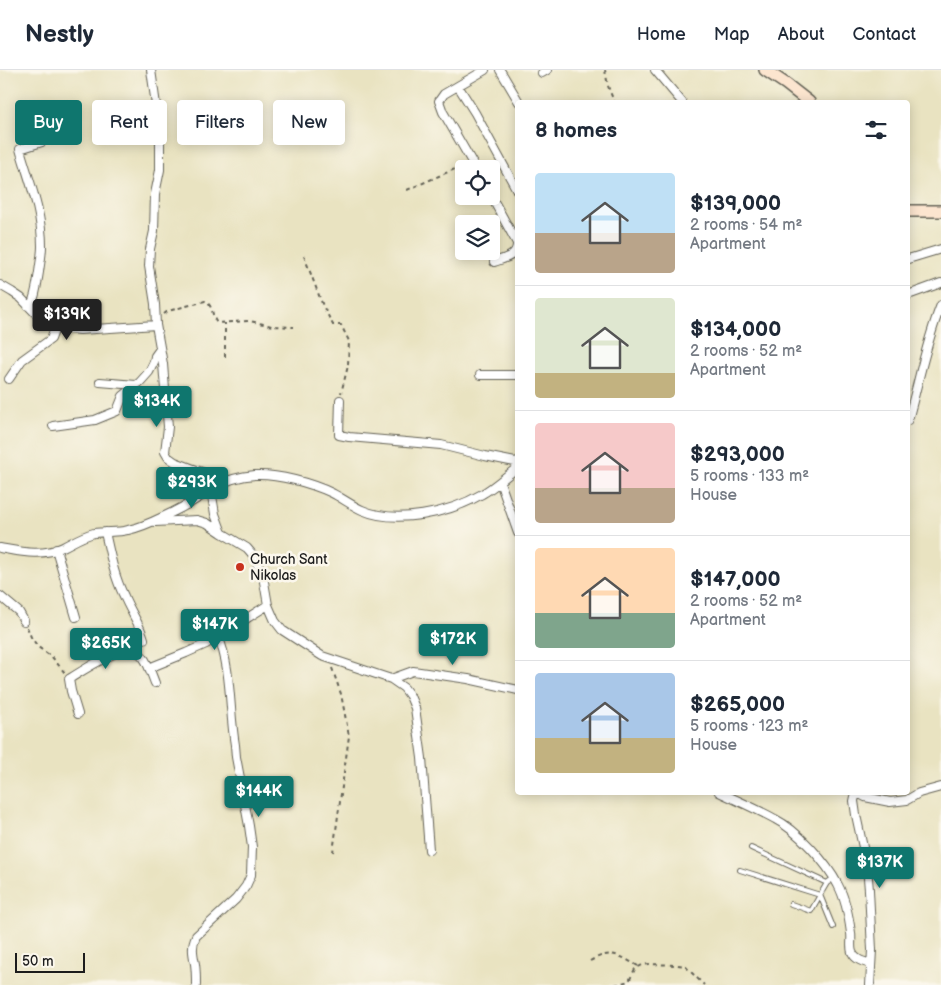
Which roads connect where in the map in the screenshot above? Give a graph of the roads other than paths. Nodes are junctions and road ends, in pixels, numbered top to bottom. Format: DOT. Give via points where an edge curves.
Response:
graph roads {
  1 [pos="151,70"];
  2 [pos="486,70"];
  3 [pos="500,70"];
  4 [pos="655,70"];
  5 [pos="765,70"];
  6 [pos="458,86"];
  7 [pos="518,100"];
  8 [pos="680,100"];
  9 [pos="806,100"];
  10 [pos="34,145"];
  11 [pos="470,160"];
  12 [pos="515,186"];
  13 [pos="496,205"];
  14 [pos="910,211"];
  15 [pos="941,211"];
  16 [pos="515,239"];
  17 [pos="941,249"];
  18 [pos="515,253"];
  19 [pos="910,258"];
  20 [pos="494,262"];
  21 [pos="941,283"];
  22 [pos="0,284"];
  23 [pos="910,294"];
  24 [pos="941,305"];
  25 [pos="28,306"];
  26 [pos="156,322"];
  27 [pos="54,328"];
  28 [pos="160,349"];
  29 [pos="480,375"];
  30 [pos="515,375"];
  31 [pos="9,379"];
  32 [pos="100,382"];
  33 [pos="136,385"];
  34 [pos="340,400"];
  35 [pos="910,413"];
  36 [pos="53,426"];
  37 [pos="515,462"];
  38 [pos="515,470"];
  39 [pos="229,480"];
  40 [pos="500,482"];
  41 [pos="211,490"];
  42 [pos="152,522"];
  43 [pos="515,524"];
  44 [pos="105,532"];
  45 [pos="222,533"];
  46 [pos="0,548"];
  47 [pos="56,549"];
  48 [pos="0,596"];
  49 [pos="268,605"];
  50 [pos="76,617"];
  51 [pos="24,621"];
  52 [pos="218,636"];
  53 [pos="144,639"];
  54 [pos="149,668"];
  55 [pos="391,679"];
  56 [pos="155,682"];
  57 [pos="515,689"];
  58 [pos="78,714"];
  59 [pos="941,787"];
  60 [pos="725,795"];
  61 [pos="855,795"];
  62 [pos="861,795"];
  63 [pos="751,848"];
  64 [pos="429,850"];
  65 [pos="740,870"];
  66 [pos="831,880"];
  67 [pos="820,895"];
  68 [pos="791,904"];
  69 [pos="833,927"];
  70 [pos="871,964"];
  71 [pos="196,985"];
  72 [pos="870,985"];
  1 -- 26 [label="street" via="160,133 160,170 149,266"];
  2 -- 6 [label="street"];
  3 -- 7 [label="street"];
  4 -- 8 [label="street"];
  5 -- 9 [label="street"];
  6 -- 11 [label="street" via="439,100"];
  6 -- 12 [label="street"];
  10 -- 25 [label="street" via="20,148 41,224 42,248 34,299"];
  13 -- 16 [label="street"];
  14 -- 15 [label="street"];
  17 -- 19 [label="street"];
  18 -- 20 [label="street"];
  21 -- 23 [label="street"];
  22 -- 25 [label="street"];
  24 -- 35 [label="street" via="920,368"];
  25 -- 27 [label="street"];
  26 -- 27 [label="street" via="80,330"];
  26 -- 28 [label="street"];
  27 -- 31 [label="street" via="51,339 22,360"];
  28 -- 33 [label="street" via="149,372"];
  28 -- 39 [label="street" via="168,427 165,452 175,462"];
  29 -- 30 [label="street"];
  32 -- 33 [label="street"];
  33 -- 36 [label="street" via="123,396 117,411 95,420"];
  34 -- 37 [label="street" via="339,435 441,445"];
  38 -- 40 [label="street"];
  39 -- 40 [label="street" via="255,475 292,479 330,492 370,513 392,516 446,509 480,495"];
  39 -- 41 [label="street"];
  40 -- 43 [label="street"];
  41 -- 42 [label="street"];
  41 -- 45 [label="street"];
  42 -- 44 [label="street" via="126,531"];
  42 -- 45 [label="street" via="197,520"];
  44 -- 47 [label="street" via="81,537"];
  44 -- 53 [label="street" via="116,580"];
  45 -- 49 [label="street" via="253,555 263,576"];
  46 -- 47 [label="street" via="37,554"];
  47 -- 50 [label="street"];
  48 -- 51 [label="street" via="19,612"];
  49 -- 52 [label="street"];
  49 -- 55 [label="street" via="282,630 322,656"];
  52 -- 54 [label="street"];
  52 -- 71 [label="street" via="227,669 236,757 252,847 251,875 236,899 193,941"];
  54 -- 56 [label="street"];
  54 -- 58 [label="street" via="143,657 129,650 118,652 69,679"];
  55 -- 57 [label="street" via="413,671"];
  55 -- 64 [label="street" via="404,688 414,708 422,758"];
  59 -- 62 [label="street" via="907,800 890,802"];
  60 -- 66 [label="street" via="777,819 796,834 816,854"];
  61 -- 70 [label="street" via="856,815 868,874"];
  63 -- 66 [label="lane"];
  65 -- 67 [label="lane"];
  66 -- 67 [label="lane"];
  66 -- 70 [label="street" via="839,886 846,906 852,952 861,961"];
  67 -- 68 [label="lane" via="811,911"];
  67 -- 69 [label="lane"];
  70 -- 72 [label="street"];
}
